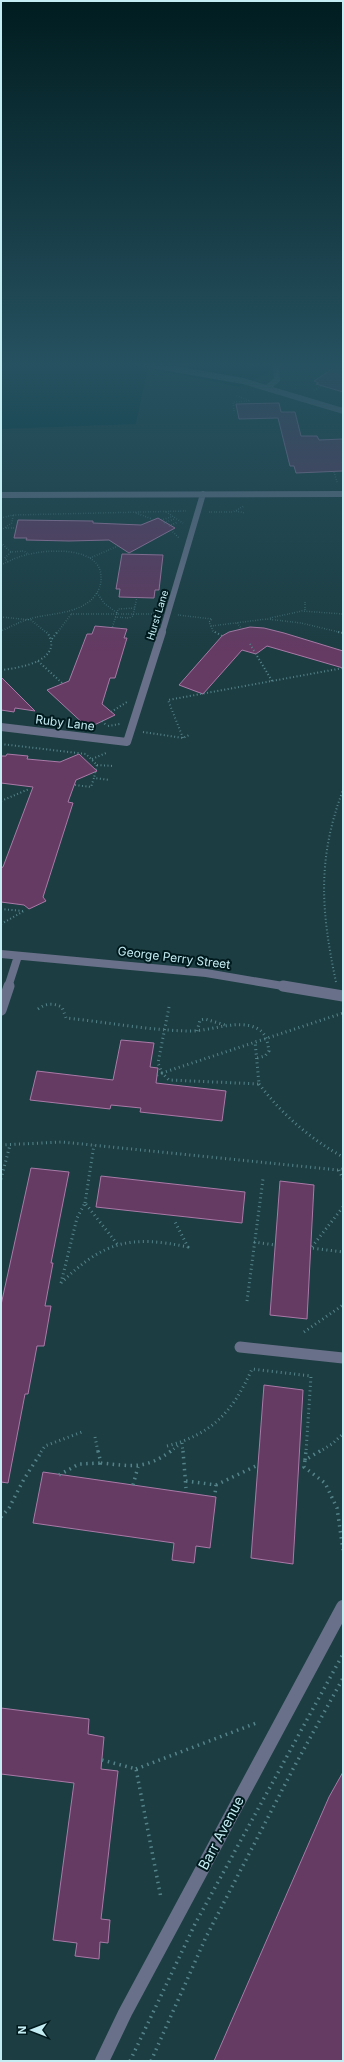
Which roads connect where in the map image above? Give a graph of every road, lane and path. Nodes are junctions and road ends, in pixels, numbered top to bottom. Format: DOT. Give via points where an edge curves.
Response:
graph roads {
  1 [pos="203,494"];
  2 [pos="343,494"];
  3 [pos="1,495"];
  4 [pos="247,504"];
  5 [pos="194,511"];
  6 [pos="235,511"];
  7 [pos="134,512"];
  8 [pos="166,512"];
  9 [pos="245,513"];
  10 [pos="13,515"];
  11 [pos="171,516"];
  12 [pos="1,518"];
  13 [pos="152,519"];
  14 [pos="175,519"];
  15 [pos="161,520"];
  16 [pos="179,522"];
  17 [pos="164,523"];
  18 [pos="169,526"];
  19 [pos="5,528"];
  20 [pos="16,528"];
  21 [pos="1,530"];
  22 [pos="171,530"];
  23 [pos="184,535"];
  24 [pos="1,543"];
  25 [pos="118,546"];
  26 [pos="11,552"];
  27 [pos="28,554"];
  28 [pos="89,558"];
  29 [pos="8,562"];
  30 [pos="1,565"];
  31 [pos="97,593"];
  32 [pos="137,598"];
  33 [pos="305,602"];
  34 [pos="135,608"];
  35 [pos="76,610"];
  36 [pos="305,611"];
  37 [pos="116,613"];
  38 [pos="134,613"];
  39 [pos="71,614"];
  40 [pos="162,614"];
  41 [pos="343,614"];
  42 [pos="173,615"];
  43 [pos="1,617"];
  44 [pos="115,617"];
  45 [pos="268,618"];
  46 [pos="237,623"];
  47 [pos="211,626"];
  48 [pos="112,628"];
  49 [pos="241,628"];
  50 [pos="1,631"];
  51 [pos="343,633"];
  52 [pos="222,636"];
  53 [pos="52,640"];
  54 [pos="250,644"];
  55 [pos="38,662"];
  56 [pos="343,668"];
  57 [pos="1,670"];
  58 [pos="272,681"];
  59 [pos="63,684"];
  60 [pos="130,701"];
  61 [pos="111,712"];
  62 [pos="102,721"];
  63 [pos="108,726"];
  64 [pos="1,727"];
  65 [pos="136,731"];
  66 [pos="190,735"];
  67 [pos="183,738"];
  68 [pos="127,742"];
  69 [pos="1,744"];
  70 [pos="109,752"];
  71 [pos="92,759"];
  72 [pos="97,765"];
  73 [pos="114,766"];
  74 [pos="94,778"];
  75 [pos="110,780"];
  76 [pos="75,785"];
  77 [pos="29,789"];
  78 [pos="343,790"];
  79 [pos="1,802"];
  80 [pos="1,811"];
  81 [pos="1,822"];
  82 [pos="1,909"];
  83 [pos="1,924"];
  84 [pos="1,954"];
  85 [pos="18,956"];
  86 [pos="337,984"];
  87 [pos="343,996"];
  88 [pos="169,1007"];
  89 [pos="38,1009"];
  90 [pos="1,1010"];
  91 [pos="343,1013"];
  92 [pos="228,1025"];
  93 [pos="165,1027"];
  94 [pos="197,1031"];
  95 [pos="266,1037"];
  96 [pos="255,1041"];
  97 [pos="257,1058"];
  98 [pos="162,1073"];
  99 [pos="157,1075"];
  100 [pos="259,1084"];
  101 [pos="10,1144"];
  102 [pos="1,1145"];
  103 [pos="94,1145"];
  104 [pos="343,1157"];
  105 [pos="343,1169"];
  106 [pos="338,1170"];
  107 [pos="263,1178"];
  108 [pos="1,1179"];
  109 [pos="343,1179"];
  110 [pos="85,1203"];
  111 [pos="343,1207"];
  112 [pos="175,1222"];
  113 [pos="254,1242"];
  114 [pos="118,1245"];
  115 [pos="276,1245"];
  116 [pos="343,1252"];
  117 [pos="247,1300"];
  118 [pos="343,1305"];
  119 [pos="304,1332"];
  120 [pos="240,1347"];
  121 [pos="343,1358"];
  122 [pos="82,1432"];
  123 [pos="343,1434"];
  124 [pos="95,1437"];
  125 [pos="182,1443"];
  126 [pos="167,1446"];
  127 [pos="304,1460"];
  128 [pos="101,1463"];
  129 [pos="258,1465"];
  130 [pos="138,1467"];
  131 [pos="59,1475"];
  132 [pos="186,1481"];
  133 [pos="133,1485"];
  134 [pos="216,1485"];
  135 [pos="186,1488"];
  136 [pos="215,1494"];
  137 [pos="1,1517"];
  138 [pos="343,1550"];
  139 [pos="343,1607"];
  140 [pos="343,1654"];
  141 [pos="343,1678"];
  142 [pos="259,1722"];
  143 [pos="102,1760"];
  144 [pos="136,1768"];
  145 [pos="160,1898"];
  146 [pos="102,2061"];
  147 [pos="130,2061"];
  148 [pos="151,2061"];
  1 -- 2 [label="street"];
  1 -- 3 [label="street"];
  1 -- 5 [label="street, Hurst Lane"];
  4 -- 6 [label="path"];
  5 -- 6 [label="path"];
  5 -- 8 [label="path"];
  5 -- 16 [label="path" via="187,524"];
  5 -- 68 [label="street, Hurst Lane" via="168,614"];
  6 -- 9 [label="path"];
  7 -- 8 [label="path"];
  7 -- 10 [label="path"];
  7 -- 13 [label="path"];
  8 -- 11 [label="path"];
  10 -- 12 [label="path"];
  10 -- 19 [label="path" via="12,523"];
  11 -- 14 [label="path"];
  11 -- 15 [label="path"];
  14 -- 16 [label="path"];
  14 -- 17 [label="path"];
  16 -- 18 [label="path"];
  19 -- 20 [label="path"];
  19 -- 21 [label="path"];
  22 -- 23 [label="path" via="182,541"];
  24 -- 26 [label="path"];
  25 -- 28 [label="path"];
  26 -- 27 [label="path" via="24,551"];
  26 -- 29 [label="path" via="5,558"];
  27 -- 28 [label="path" via="60,551"];
  27 -- 29 [label="path"];
  28 -- 31 [label="path" via="97,565 101,574"];
  29 -- 30 [label="path"];
  31 -- 35 [label="path"];
  31 -- 37 [label="path"];
  32 -- 34 [label="path"];
  33 -- 36 [label="path"];
  34 -- 37 [label="path" via="118,609"];
  34 -- 38 [label="path"];
  35 -- 39 [label="path"];
  35 -- 50 [label="path" via="29,619"];
  36 -- 41 [label="path"];
  36 -- 45 [label="path"];
  37 -- 38 [label="path"];
  37 -- 39 [label="path"];
  37 -- 44 [label="path"];
  38 -- 40 [label="path"];
  38 -- 44 [label="path" via="129,618"];
  39 -- 53 [label="path"];
  42 -- 47 [label="path" via="212,619 209,622"];
  43 -- 53 [label="path" via="21,617 33,621 42,627"];
  44 -- 48 [label="path"];
  45 -- 46 [label="path"];
  45 -- 51 [label="path"];
  46 -- 47 [label="path"];
  46 -- 49 [label="path"];
  47 -- 52 [label="path" via="213,631"];
  53 -- 55 [label="path" via="51,650"];
  54 -- 58 [label="path"];
  55 -- 57 [label="path" via="18,669"];
  55 -- 59 [label="path"];
  56 -- 58 [label="path"];
  58 -- 67 [label="path" via="168,700"];
  60 -- 61 [label="path"];
  62 -- 63 [label="path"];
  64 -- 68 [label="street, Ruby Lane"];
  65 -- 67 [label="path"];
  66 -- 67 [label="path"];
  69 -- 71 [label="path" via="86,754"];
  70 -- 71 [label="path"];
  71 -- 72 [label="path"];
  72 -- 73 [label="path"];
  72 -- 74 [label="path"];
  74 -- 75 [label="path"];
  74 -- 76 [label="path" via="91,787"];
  77 -- 79 [label="path"];
  78 -- 86 [label="path" via="329,831 324,873 327,918"];
  80 -- 81 [label="path"];
  82 -- 83 [label="path" via="24,912"];
  84 -- 85 [label="street, George Perry Street"];
  85 -- 87 [label="street, George Perry Street" via="206,973"];
  85 -- 90 [label="street"];
  88 -- 93 [label="path"];
  89 -- 93 [label="path" via="43,1005 55,1004 62,1007 66,1018"];
  91 -- 95 [label="path"];
  92 -- 94 [label="path"];
  92 -- 94 [label="path" via="205,1019 198,1023"];
  92 -- 95 [label="path" via="240,1024 255,1028"];
  93 -- 94 [label="path"];
  93 -- 98 [label="path" via="158,1063"];
  95 -- 96 [label="path"];
  95 -- 97 [label="path" via="269,1051 265,1056"];
  96 -- 97 [label="path"];
  96 -- 98 [label="path"];
  97 -- 100 [label="path"];
  98 -- 99 [label="path"];
  98 -- 100 [label="path" via="169,1080"];
  100 -- 104 [label="path" via="288,1120 312,1140"];
  101 -- 102 [label="path"];
  101 -- 103 [label="path" via="62,1142"];
  101 -- 108 [label="path"];
  103 -- 106 [label="path"];
  103 -- 110 [label="path"];
  105 -- 106 [label="path"];
  106 -- 109 [label="path"];
  107 -- 113 [label="path"];
  110 -- 114 [label="path"];
  110 -- 114 [label="path" via="77,1218 61,1283 80,1264"];
  111 -- 116 [label="path" via="311,1248"];
  112 -- 114 [label="path" via="188,1247 156,1241"];
  113 -- 115 [label="path"];
  113 -- 117 [label="path"];
  118 -- 119 [label="path"];
  120 -- 121 [label="street"];
  122 -- 137 [label="path" via="46,1446"];
  123 -- 127 [label="path" via="332,1444"];
  124 -- 128 [label="path"];
  125 -- 126 [label="path"];
  125 -- 127 [label="path" via="217,1423 229,1411 243,1392 252,1369 310,1376"];
  125 -- 130 [label="path" via="160,1459"];
  125 -- 132 [label="path"];
  127 -- 138 [label="path" via="304,1467 326,1483 337,1508"];
  128 -- 130 [label="path"];
  128 -- 131 [label="path" via="70,1466"];
  129 -- 134 [label="path"];
  130 -- 133 [label="path"];
  132 -- 134 [label="path"];
  132 -- 135 [label="path"];
  134 -- 136 [label="path"];
  139 -- 146 [label="street, Barr Avenue" via="125,2013"];
  140 -- 147 [label="path" via="195,1924"];
  141 -- 148 [label="path" via="293,1768 206,1937"];
  142 -- 144 [label="path"];
  143 -- 144 [label="path"];
  144 -- 145 [label="path"];
}
